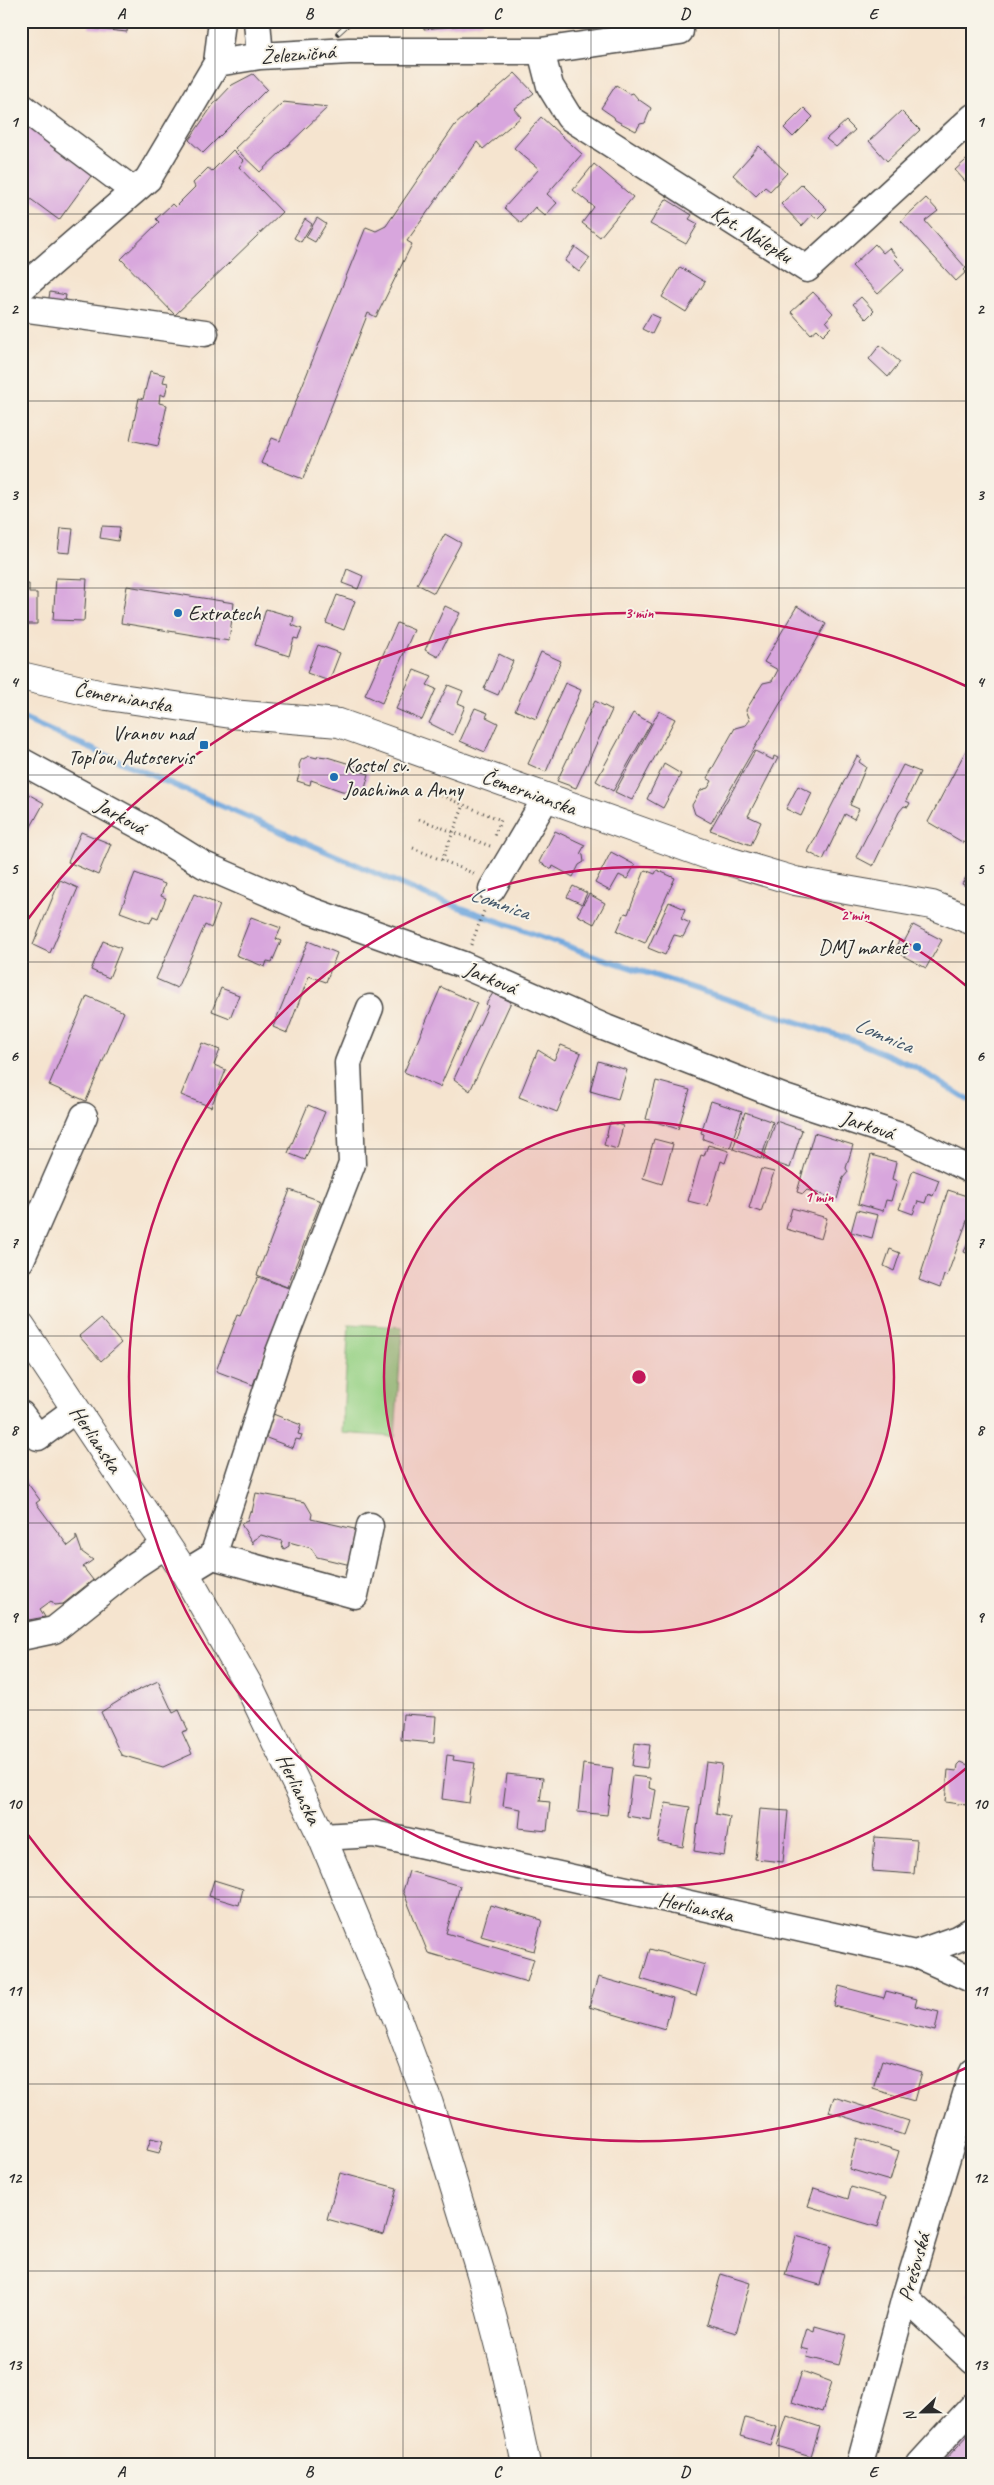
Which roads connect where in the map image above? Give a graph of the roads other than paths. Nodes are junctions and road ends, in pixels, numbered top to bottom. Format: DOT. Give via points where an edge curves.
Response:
graph roads {
  1 [pos="222,21"];
  2 [pos="257,21"];
  3 [pos="680,31"];
  4 [pos="541,51"];
  5 [pos="260,56"];
  6 [pos="217,62"];
  7 [pos="21,106"];
  8 [pos="973,117"];
  9 [pos="134,191"];
  10 [pos="21,289"];
  11 [pos="21,308"];
  12 [pos="205,333"];
  13 [pos="21,676"];
  14 [pos="21,761"];
  15 [pos="546,798"];
  16 [pos="486,878"];
  17 [pos="973,921"];
  18 [pos="370,1008"];
  19 [pos="84,1116"];
  20 [pos="973,1171"];
  21 [pos="21,1260"];
  22 [pos="26,1342"];
  23 [pos="76,1409"];
  24 [pos="21,1414"];
  25 [pos="370,1526"];
  26 [pos="166,1545"];
  27 [pos="213,1556"];
  28 [pos="185,1573"];
  29 [pos="21,1637"];
  30 [pos="322,1837"];
  31 [pos="973,1930"];
  32 [pos="915,1954"];
  33 [pos="973,1980"];
  34 [pos="973,2071"];
  35 [pos="905,2297"];
  36 [pos="973,2361"];
  37 [pos="973,2406"];
  38 [pos="526,2464"];
  39 [pos="860,2464"];
  40 [pos="920,2464"];
  1 -- 6 [label="street"];
  2 -- 5 [label="street"];
  3 -- 4 [label="street, Železničná"];
  4 -- 5 [label="street, Železničná" via="349,51"];
  4 -- 8 [label="street, Kpt. Nálepku" via="550,86 569,117 807,269"];
  5 -- 6 [label="street, Železničná"];
  6 -- 9 [label="street" via="148,179"];
  7 -- 9 [label="street"];
  9 -- 10 [label="street"];
  11 -- 12 [label="street"];
  13 -- 15 [label="main road, Čemernianska" via="107,696 231,714 339,723"];
  14 -- 20 [label="street, Jarková" via="146,829 204,865 306,908 463,965 606,1028 785,1098 903,1136"];
  15 -- 16 [label="street" via="496,851"];
  15 -- 17 [label="main road, Čemernianska" via="705,854 795,881 932,905"];
  18 -- 27 [label="street" via="348,1063 352,1164 278,1355"];
  19 -- 21 [label="street"];
  22 -- 23 [label="main road, Herlianska"];
  23 -- 24 [label="street" via="38,1437"];
  23 -- 26 [label="main road, Herlianska"];
  25 -- 27 [label="street" via="355,1595"];
  26 -- 28 [label="main road, Herlianska"];
  26 -- 29 [label="street" via="134,1566 54,1630"];
  27 -- 28 [label="street"];
  28 -- 30 [label="main road, Herlianska" via="250,1688"];
  30 -- 32 [label="street, Herlianska" via="374,1834"];
  30 -- 38 [label="main road" via="429,2104 481,2274"];
  31 -- 32 [label="street"];
  32 -- 33 [label="street, Herlianska"];
  34 -- 35 [label="street, Prešovská"];
  35 -- 36 [label="street"];
  35 -- 39 [label="street, Prešovská"];
  37 -- 40 [label="street"];
}
